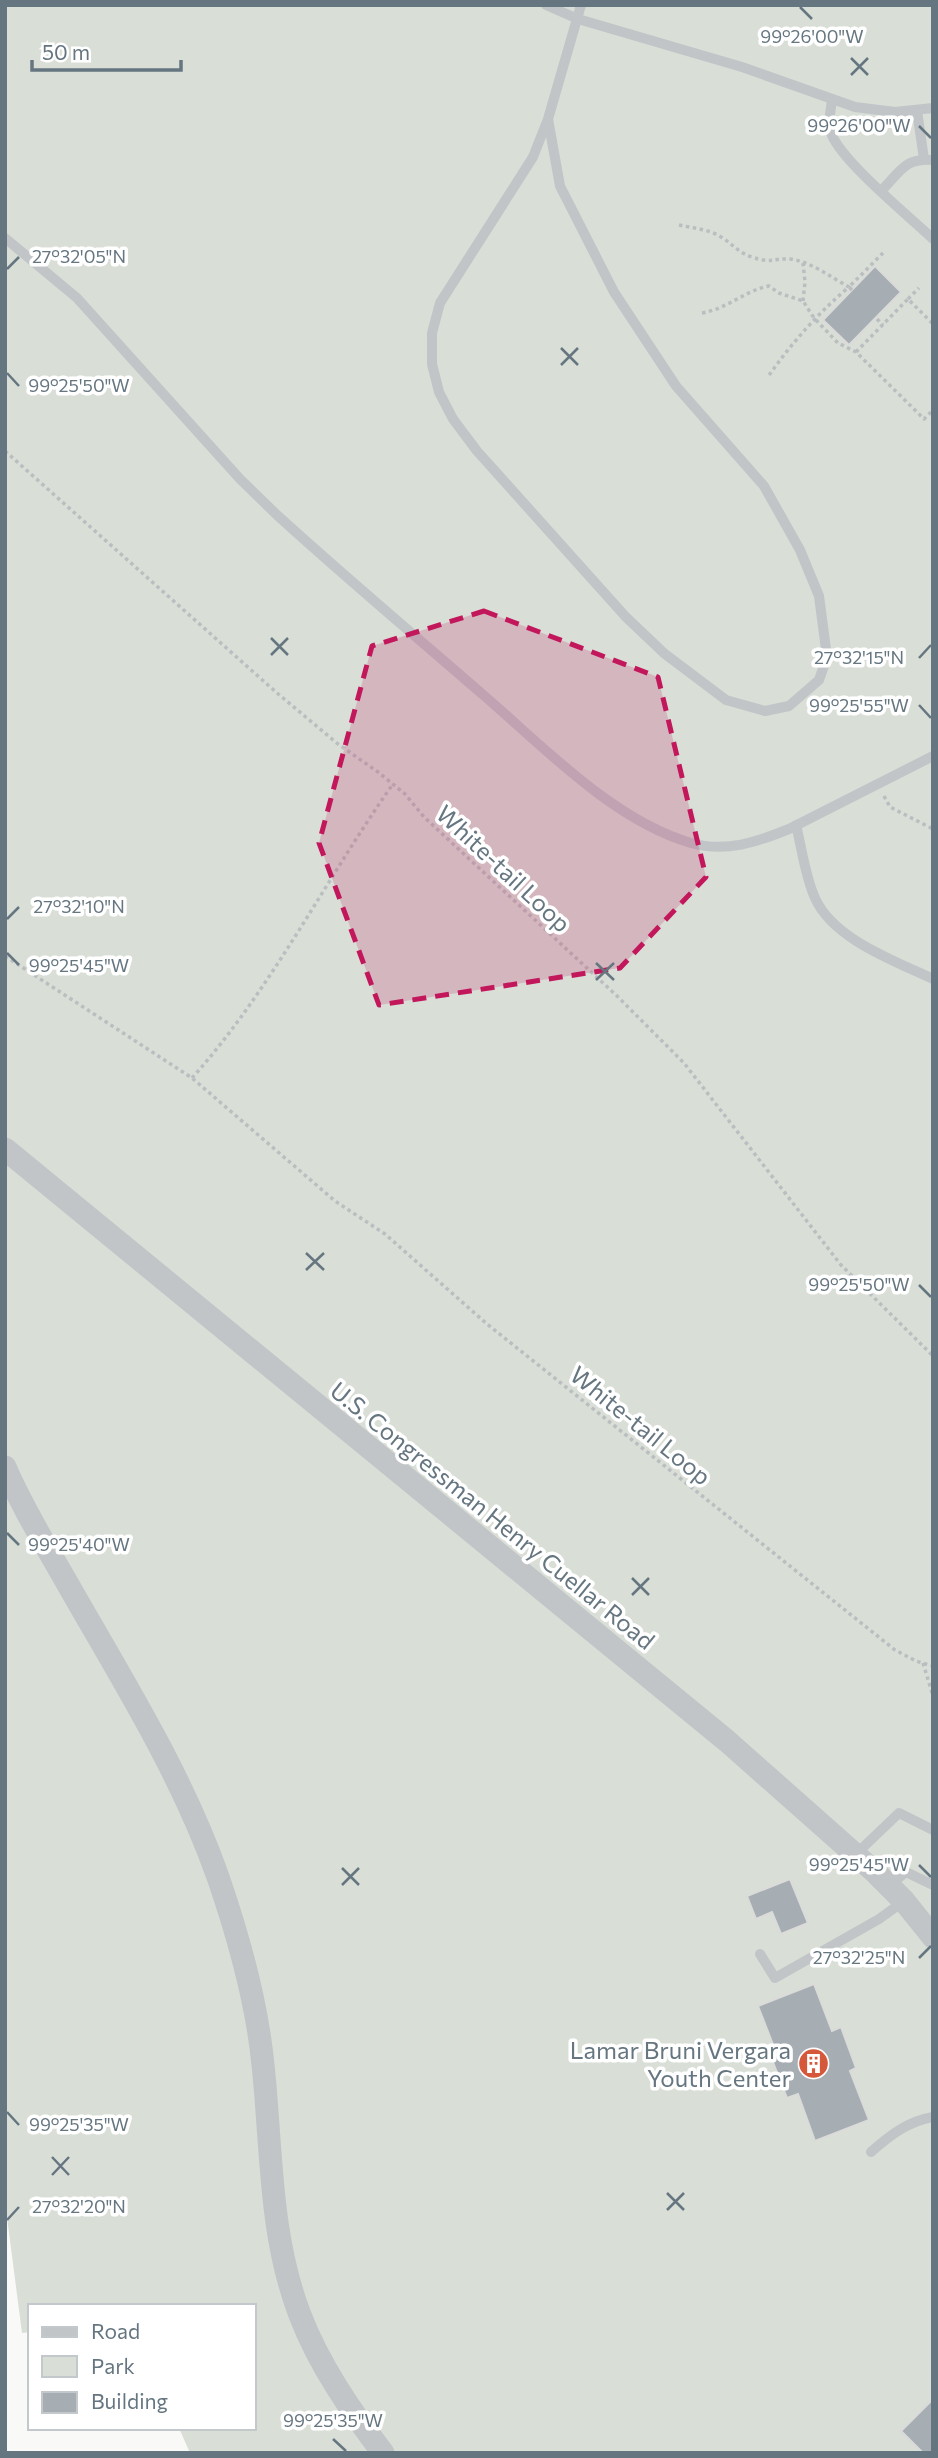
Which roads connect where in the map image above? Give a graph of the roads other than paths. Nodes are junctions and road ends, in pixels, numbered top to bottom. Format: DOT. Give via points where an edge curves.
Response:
graph roads {
  1 [pos="546,5"];
  2 [pos="581,5"];
  3 [pos="578,19"];
  4 [pos="832,100"];
  5 [pos="933,108"];
  6 [pos="917,111"];
  7 [pos="548,120"];
  8 [pos="928,160"];
  9 [pos="881,191"];
  10 [pos="5,238"];
  11 [pos="933,239"];
  12 [pos="933,756"];
  13 [pos="796,825"];
  14 [pos="933,979"];
  15 [pos="5,1149"];
  16 [pos="5,1467"];
  17 [pos="933,1830"];
  18 [pos="855,1855"];
  19 [pos="933,1885"];
  20 [pos="896,1894"];
  21 [pos="933,1937"];
  22 [pos="760,1954"];
  23 [pos="933,2116"];
  24 [pos="871,2152"];
  25 [pos="383,2453"];
  1 -- 3 [label="lane"];
  2 -- 3 [label="lane"];
  3 -- 4 [label="lane" via="742,67"];
  3 -- 7 [label="lane"];
  4 -- 6 [label="lane" via="877,111"];
  4 -- 9 [label="lane" via="829,122 834,140"];
  5 -- 6 [label="lane"];
  6 -- 8 [label="lane"];
  7 -- 7 [label="lane" via="533,157 440,303 432,332 432,364 439,392 477,450 625,616 665,654 726,700 765,711 789,706 819,680 827,657 819,596 800,550 764,486 677,386 614,292 560,186"];
  8 -- 9 [label="lane" via="910,162"];
  9 -- 11 [label="lane"];
  10 -- 13 [label="lane" via="77,298 277,515 604,796 672,836 710,847 745,844"];
  12 -- 13 [label="lane"];
  13 -- 14 [label="lane" via="809,884 831,922 880,954"];
  15 -- 18 [label="street, U.S. Congressman Henry Cuellar Road" via="688,1708"];
  16 -- 25 [label="street" via="164,1755 206,1844 230,1913 258,2023 273,2193 287,2272 319,2356"];
  17 -- 18 [label="lane" via="898,1813"];
  18 -- 20 [label="street, U.S. Congressman Henry Cuellar Road"];
  19 -- 20 [label="lane" via="906,1872"];
  20 -- 21 [label="street, U.S. Congressman Henry Cuellar Road"];
  20 -- 22 [label="lane" via="879,1919 775,1978"];
  23 -- 24 [label="lane" via="906,2125"];
}
